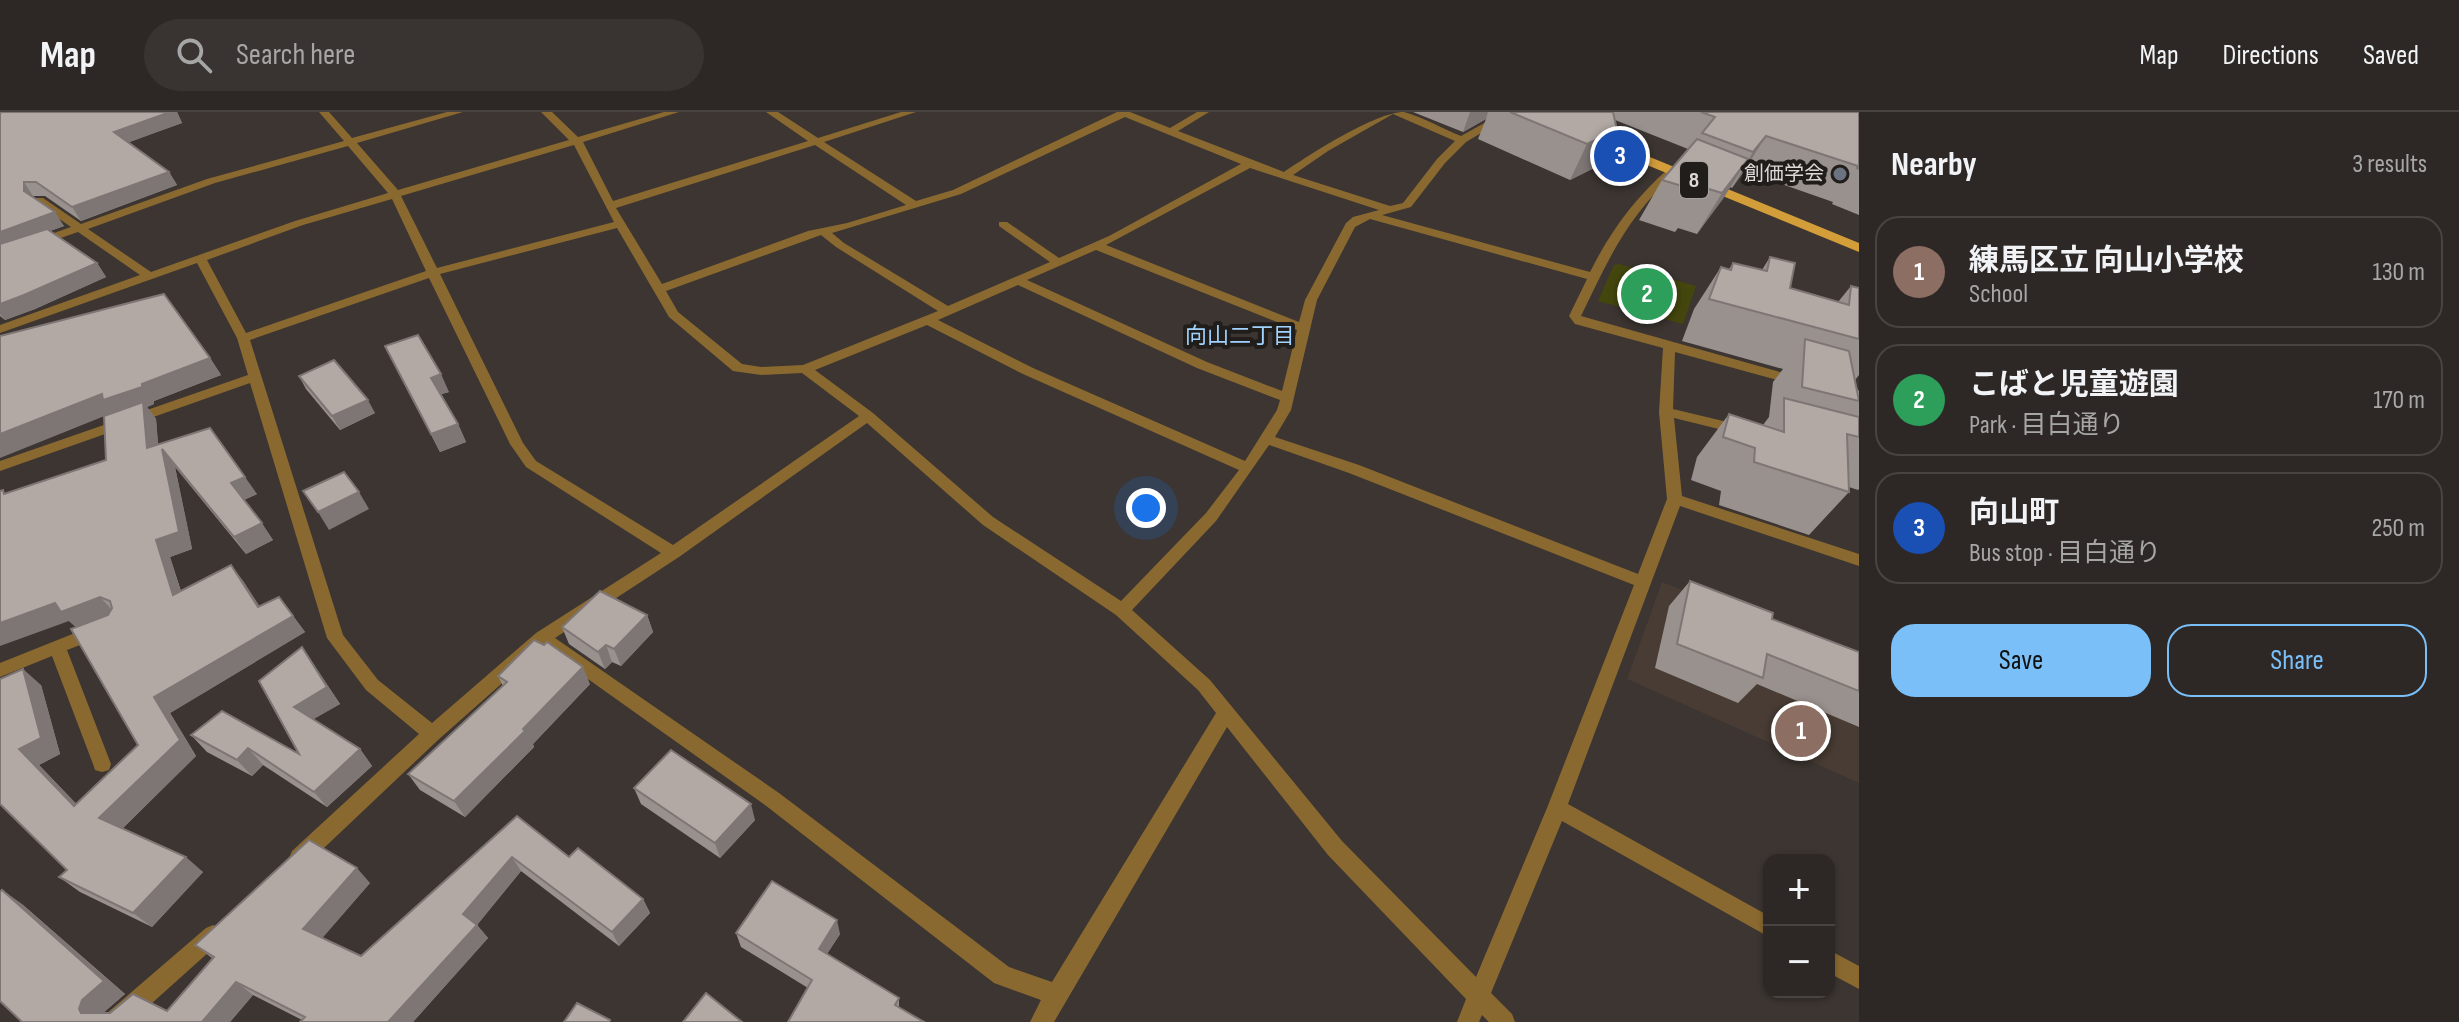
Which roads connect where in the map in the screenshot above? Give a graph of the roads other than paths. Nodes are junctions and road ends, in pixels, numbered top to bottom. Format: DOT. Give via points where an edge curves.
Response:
graph roads {
  1 [pos="324,112"];
  2 [pos="458,112"];
  3 [pos="546,112"];
  4 [pos="674,112"];
  5 [pos="771,112"];
  6 [pos="911,112"];
  7 [pos="1204,112"];
  8 [pos="1392,112"];
  9 [pos="1511,112"];
  10 [pos="1123,113"];
  11 [pos="1586,123"];
  12 [pos="1572,130"];
  13 [pos="1170,132"];
  14 [pos="575,139"];
  15 [pos="1462,140"];
  16 [pos="818,141"];
  17 [pos="351,142"];
  18 [pos="1249,164"];
  19 [pos="1672,171"];
  20 [pos="1285,176"];
  21 [pos="394,193"];
  22 [pos="39,200"];
  23 [pos="914,205"];
  24 [pos="610,206"];
  25 [pos="1391,210"];
  26 [pos="1371,216"];
  27 [pos="620,224"];
  28 [pos="1003,224"];
  29 [pos="79,228"];
  30 [pos="824,231"];
  31 [pos="1859,234"];
  32 [pos="1095,245"];
  33 [pos="1859,248"];
  34 [pos="0,256"];
  35 [pos="200,258"];
  36 [pos="1058,262"];
  37 [pos="434,272"];
  38 [pos="149,276"];
  39 [pos="1594,277"];
  40 [pos="1017,280"];
  41 [pos="657,290"];
  42 [pos="947,311"];
  43 [pos="928,320"];
  44 [pos="1304,328"];
  45 [pos="0,329"];
  46 [pos="243,338"];
  47 [pos="1669,348"];
  48 [pos="805,369"];
  49 [pos="255,377"];
  50 [pos="1808,384"];
  51 [pos="1287,398"];
  52 [pos="1666,412"];
  53 [pos="868,416"];
  54 [pos="1758,434"];
  55 [pos="1267,439"];
  56 [pos="0,466"];
  57 [pos="1248,468"];
  58 [pos="1675,499"];
  59 [pos="673,553"];
  60 [pos="1859,560"];
  61 [pos="1642,582"];
  62 [pos="1122,610"];
  63 [pos="117,624"];
  64 [pos="542,638"];
  65 [pos="57,647"];
  66 [pos="0,670"];
  67 [pos="1225,713"];
  68 [pos="432,734"];
  69 [pos="102,764"];
  70 [pos="1557,808"];
  71 [pos="289,868"];
  72 [pos="231,919"];
  73 [pos="1767,926"];
  74 [pos="1835,964"];
  75 [pos="1859,978"];
  76 [pos="1057,995"];
  77 [pos="1480,996"];
  78 [pos="114,1022"];
  79 [pos="1041,1022"];
  80 [pos="1468,1022"];
  81 [pos="1504,1022"];
  1 -- 17 [label="street"];
  2 -- 17 [label="street"];
  3 -- 14 [label="street"];
  4 -- 14 [label="street"];
  5 -- 16 [label="street"];
  6 -- 16 [label="street"];
  7 -- 13 [label="street"];
  8 -- 15 [label="street"];
  8 -- 20 [label="street"];
  9 -- 15 [label="street"];
  10 -- 13 [label="street"];
  10 -- 23 [label="street" via="957,192"];
  11 -- 31 [label="main road, 8"];
  12 -- 19 [label="main road, 8"];
  13 -- 18 [label="street"];
  14 -- 21 [label="street"];
  14 -- 24 [label="street"];
  15 -- 25 [label="street" via="1407,205"];
  16 -- 23 [label="street"];
  16 -- 24 [label="street"];
  17 -- 21 [label="street"];
  17 -- 29 [label="street" via="211,181"];
  18 -- 20 [label="street"];
  18 -- 32 [label="street"];
  19 -- 33 [label="main road, 8"];
  19 -- 39 [label="street" via="1623,218"];
  20 -- 25 [label="street"];
  21 -- 35 [label="street"];
  21 -- 37 [label="street"];
  22 -- 29 [label="street"];
  23 -- 30 [label="street"];
  24 -- 27 [label="street"];
  25 -- 26 [label="street"];
  26 -- 39 [label="street"];
  26 -- 44 [label="street" via="1357,219 1345,234 1311,300"];
  27 -- 37 [label="street"];
  27 -- 41 [label="street"];
  28 -- 36 [label="street"];
  29 -- 34 [label="street"];
  29 -- 38 [label="street"];
  30 -- 41 [label="street"];
  30 -- 42 [label="street"];
  32 -- 36 [label="street"];
  32 -- 44 [label="street"];
  35 -- 38 [label="street"];
  35 -- 46 [label="street"];
  36 -- 40 [label="street"];
  37 -- 46 [label="street"];
  37 -- 59 [label="street" via="531,464"];
  38 -- 45 [label="street"];
  39 -- 47 [label="street" via="1575,316 1579,321"];
  40 -- 42 [label="street"];
  40 -- 51 [label="street"];
  41 -- 48 [label="street" via="673,314 738,368"];
  42 -- 43 [label="street"];
  43 -- 48 [label="street"];
  43 -- 57 [label="street" via="1028,371"];
  44 -- 51 [label="street"];
  46 -- 49 [label="street"];
  47 -- 50 [label="street"];
  47 -- 52 [label="street"];
  48 -- 53 [label="street"];
  49 -- 56 [label="street"];
  49 -- 68 [label="street" via="335,638 372,685"];
  51 -- 55 [label="street"];
  52 -- 54 [label="street"];
  52 -- 58 [label="street"];
  53 -- 59 [label="street"];
  53 -- 62 [label="street" via="988,521"];
  55 -- 57 [label="street"];
  55 -- 61 [label="street"];
  57 -- 62 [label="street" via="1211,517"];
  58 -- 60 [label="street"];
  58 -- 61 [label="street"];
  59 -- 64 [label="street"];
  61 -- 70 [label="street"];
  62 -- 67 [label="street" via="1204,685"];
  63 -- 65 [label="street"];
  64 -- 68 [label="street"];
  64 -- 76 [label="street" via="772,799 1002,975"];
  65 -- 66 [label="street"];
  65 -- 69 [label="street"];
  67 -- 76 [label="street"];
  67 -- 77 [label="street" via="1335,848"];
  68 -- 71 [label="street"];
  70 -- 73 [label="street"];
  70 -- 77 [label="street"];
  72 -- 78 [label="street"];
  74 -- 75 [label="street"];
  76 -- 79 [label="street"];
  77 -- 80 [label="street"];
  77 -- 81 [label="street"];
}
